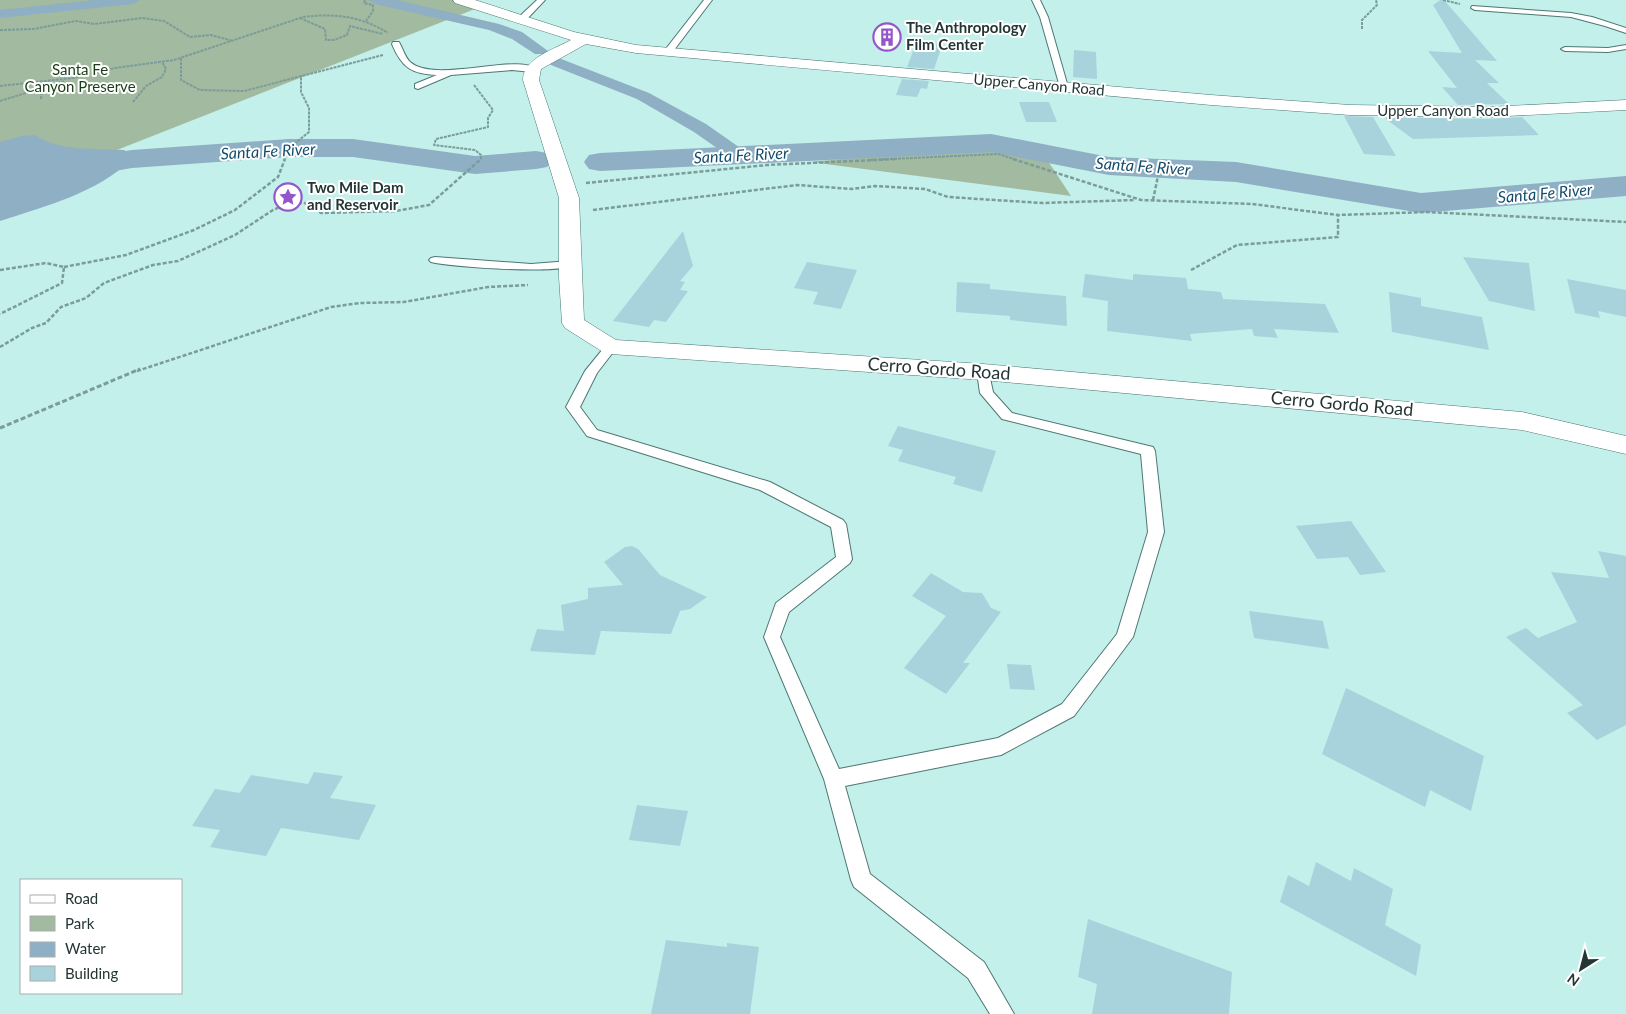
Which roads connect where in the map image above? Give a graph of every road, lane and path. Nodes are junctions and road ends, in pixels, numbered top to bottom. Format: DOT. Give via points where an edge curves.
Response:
graph roads {
  1 [pos="364,0"];
  2 [pos="460,0"];
  3 [pos="541,0"];
  4 [pos="708,0"];
  5 [pos="1036,0"];
  6 [pos="1376,0"];
  7 [pos="1443,0"];
  8 [pos="1464,5"];
  9 [pos="1474,8"];
  10 [pos="300,18"];
  11 [pos="523,18"];
  12 [pos="366,21"];
  13 [pos="0,30"];
  14 [pos="1362,30"];
  15 [pos="1626,31"];
  16 [pos="582,40"];
  17 [pos="234,41"];
  18 [pos="397,47"];
  19 [pos="1626,47"];
  20 [pos="1565,49"];
  21 [pos="668,52"];
  22 [pos="181,58"];
  23 [pos="162,62"];
  24 [pos="543,62"];
  25 [pos="450,72"];
  26 [pos="301,75"];
  27 [pos="72,78"];
  28 [pos="432,80"];
  29 [pos="0,86"];
  30 [pos="418,86"];
  31 [pos="1064,87"];
  32 [pos="42,88"];
  33 [pos="41,99"];
  34 [pos="0,101"];
  35 [pos="133,102"];
  36 [pos="1626,106"];
  37 [pos="1161,172"];
  38 [pos="566,185"];
  39 [pos="1141,200"];
  40 [pos="1153,200"];
  41 [pos="569,213"];
  42 [pos="1338,216"];
  43 [pos="1626,222"];
  44 [pos="436,260"];
  45 [pos="570,264"];
  46 [pos="64,267"];
  47 [pos="0,270"];
  48 [pos="1191,270"];
  49 [pos="530,285"];
  50 [pos="0,314"];
  51 [pos="0,347"];
  52 [pos="611,347"];
  53 [pos="983,372"];
  54 [pos="0,428"];
  55 [pos="1626,445"];
  56 [pos="834,779"];
  57 [pos="1003,1014"];
  1 -- 12 [label="path" via="364,3 373,5"];
  2 -- 11 [label="street, Upper Canyon Road"];
  3 -- 11 [label="lane"];
  4 -- 21 [label="lane"];
  5 -- 31 [label="lane"];
  6 -- 14 [label="path" via="1376,5 1362,20"];
  7 -- 8 [label="path"];
  9 -- 15 [label="lane" via="1556,12"];
  10 -- 12 [label="path" via="338,14"];
  10 -- 12 [label="path" via="325,29 326,40 329,41 347,35 350,26 391,36 378,25"];
  10 -- 17 [label="path"];
  11 -- 16 [label="street, Upper Canyon Road"];
  13 -- 17 [label="path" via="142,18 164,21 190,37 211,35"];
  16 -- 21 [label="street, Upper Canyon Road"];
  16 -- 24 [label="street"];
  17 -- 22 [label="path"];
  18 -- 25 [label="lane" via="410,67"];
  18 -- 26 [label="path"];
  19 -- 20 [label="lane"];
  21 -- 31 [label="street, Upper Canyon Road"];
  22 -- 23 [label="path"];
  22 -- 26 [label="path" via="181,80 200,90 244,91"];
  23 -- 27 [label="path"];
  23 -- 35 [label="path" via="166,69 162,78 146,86"];
  24 -- 25 [label="lane"];
  24 -- 38 [label="street, Cerro Gordo Road" via="532,86"];
  25 -- 28 [label="lane"];
  26 -- 46 [label="path" via="300,92 309,108 309,132 289,148 278,177 234,210 194,230 126,254"];
  27 -- 29 [label="path"];
  27 -- 32 [label="path"];
  28 -- 30 [label="lane"];
  28 -- 51 [label="path" via="451,78 474,85 493,110 488,118 488,127 436,138 434,145 475,150 481,160 429,206 396,211 321,213 305,203 288,204 235,235 178,261 153,265 104,283 86,298 62,306 46,323"];
  31 -- 36 [label="street, Upper Canyon Road" via="1275,107 1388,112 1575,110"];
  32 -- 33 [label="path"];
  32 -- 34 [label="path"];
  37 -- 40 [label="path"];
  38 -- 39 [label="path" via="767,165 998,154"];
  38 -- 41 [label="street, Cerro Gordo Road" via="570,198"];
  39 -- 40 [label="path"];
  39 -- 41 [label="path" via="1042,203 948,197 925,189 797,185"];
  40 -- 42 [label="path" via="1252,204"];
  41 -- 45 [label="street, Cerro Gordo Road"];
  42 -- 43 [label="path" via="1426,212"];
  42 -- 48 [label="path" via="1338,237 1237,244"];
  44 -- 45 [label="lane" via="531,268"];
  45 -- 52 [label="street, Cerro Gordo Road" via="573,324"];
  46 -- 47 [label="path" via="46,263"];
  46 -- 50 [label="path" via="62,283"];
  49 -- 54 [label="path" via="488,287 404,302 331,307 146,367"];
  52 -- 53 [label="street, Cerro Gordo Road"];
  52 -- 56 [label="lane" via="591,371 572,407 592,434 765,486 838,524 844,560 782,608 772,637"];
  53 -- 55 [label="street, Cerro Gordo Road" via="1522,421"];
  53 -- 56 [label="lane" via="987,393 1007,416 1148,451 1156,532 1125,637 1068,710 1001,746"];
  56 -- 57 [label="lane" via="861,880 976,970"];
}
